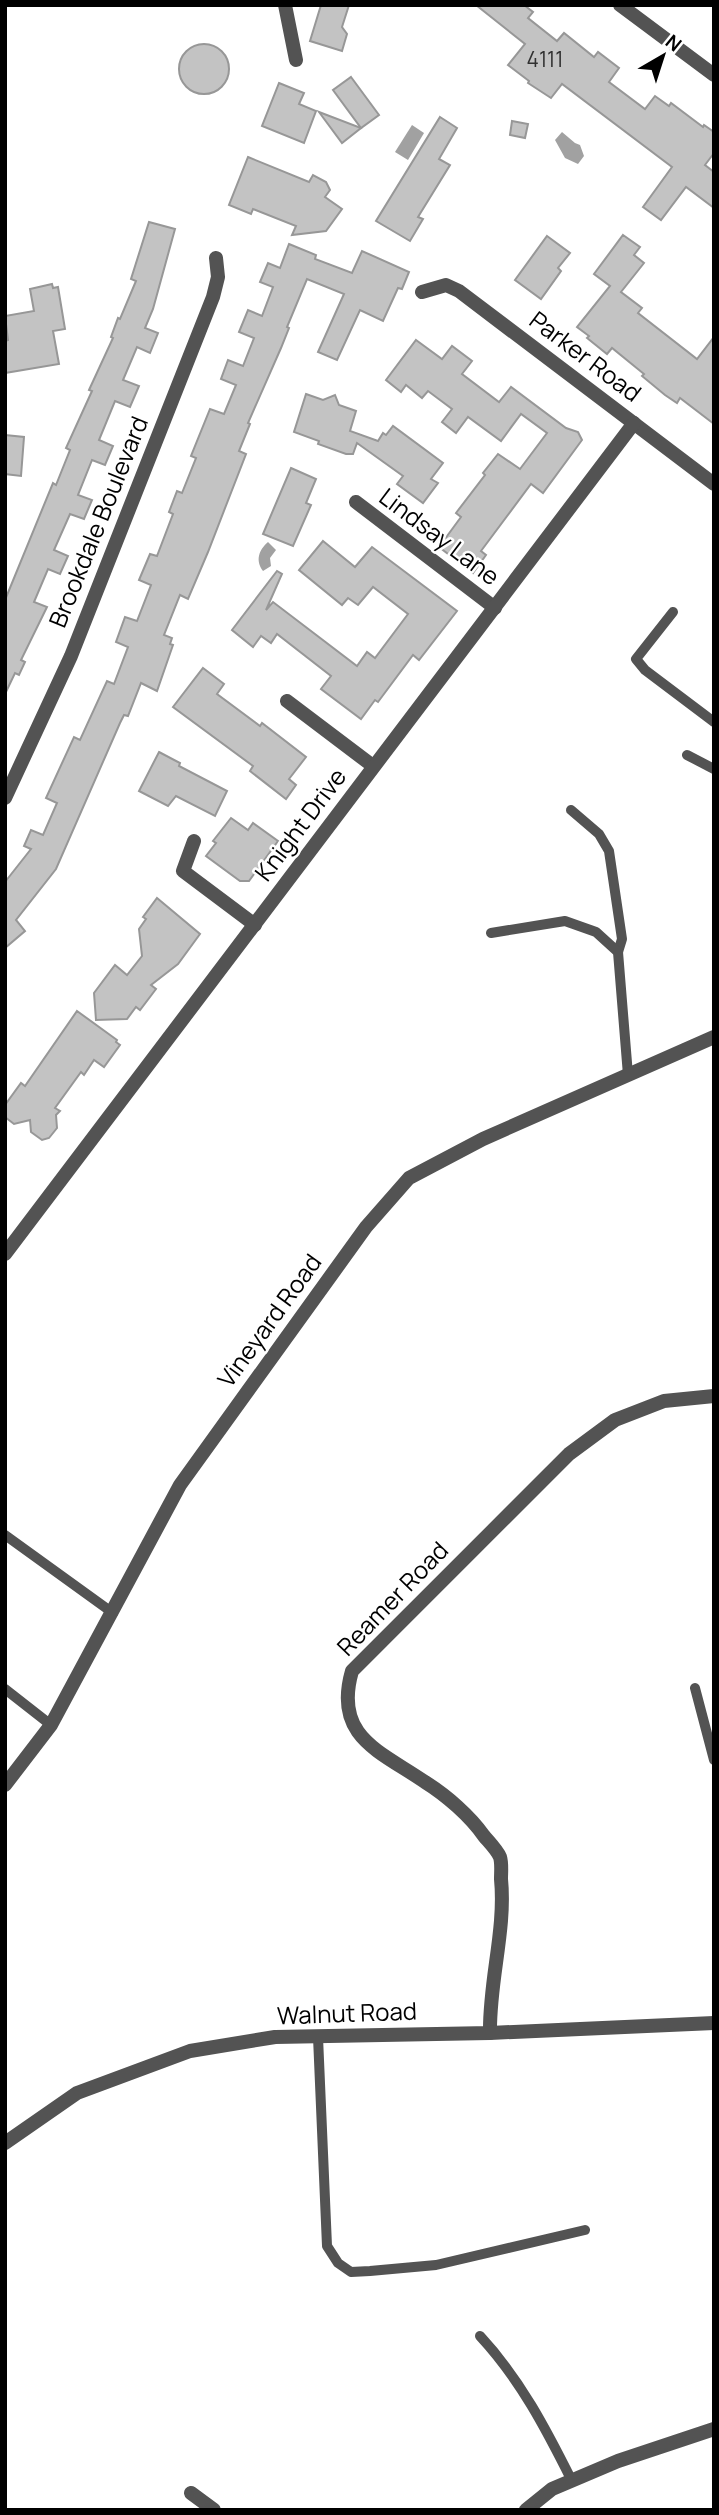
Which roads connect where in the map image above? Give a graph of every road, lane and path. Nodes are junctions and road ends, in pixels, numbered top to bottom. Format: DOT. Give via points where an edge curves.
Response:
graph roads {
  1 [pos="285,5"];
  2 [pos="620,5"];
  3 [pos="296,60"];
  4 [pos="714,75"];
  5 [pos="216,258"];
  6 [pos="422,292"];
  7 [pos="634,423"];
  8 [pos="714,484"];
  9 [pos="356,502"];
  10 [pos="495,608"];
  11 [pos="673,612"];
  12 [pos="288,701"];
  13 [pos="714,722"];
  14 [pos="687,755"];
  15 [pos="373,766"];
  16 [pos="714,769"];
  17 [pos="5,798"];
  18 [pos="571,810"];
  19 [pos="194,841"];
  20 [pos="255,925"];
  21 [pos="491,933"];
  22 [pos="618,952"];
  23 [pos="714,1037"];
  24 [pos="628,1075"];
  25 [pos="5,1254"];
  26 [pos="714,1396"];
  27 [pos="5,1535"];
  28 [pos="113,1613"];
  29 [pos="695,1688"];
  30 [pos="5,1689"];
  31 [pos="51,1725"];
  32 [pos="714,1760"];
  33 [pos="5,1785"];
  34 [pos="714,2023"];
  35 [pos="490,2033"];
  36 [pos="318,2036"];
  37 [pos="5,2143"];
  38 [pos="585,2230"];
  39 [pos="481,2336"];
  40 [pos="714,2429"];
  41 [pos="572,2481"];
  42 [pos="191,2493"];
  43 [pos="214,2510"];
  44 [pos="526,2510"];
  1 -- 3 [label="street"];
  2 -- 4 [label="street"];
  5 -- 17 [label="street, Brookdale Boulevard" via="213,297 71,656"];
  6 -- 7 [label="street, Parker Road" via="446,285 459,291"];
  7 -- 8 [label="street, Parker Road"];
  7 -- 10 [label="street, Knight Drive"];
  9 -- 10 [label="street, Lindsay Lane"];
  10 -- 15 [label="street, Knight Drive"];
  11 -- 13 [label="lane" via="636,659"];
  12 -- 15 [label="street"];
  14 -- 16 [label="lane"];
  15 -- 20 [label="street, Knight Drive"];
  18 -- 22 [label="lane" via="599,834 609,851 622,940"];
  19 -- 20 [label="street" via="183,871"];
  20 -- 25 [label="street, Knight Drive"];
  21 -- 22 [label="lane" via="565,921 596,932"];
  22 -- 24 [label="lane"];
  23 -- 24 [label="street, Vineyard Road"];
  24 -- 28 [label="street, Vineyard Road" via="483,1139 409,1178 366,1227 180,1485"];
  26 -- 35 [label="street, Reamer Road" via="664,1401 627,1415 569,1454 352,1671 346,1690 355,1730 369,1746 428,1783 477,1826 500,1857 503,1896"];
  27 -- 28 [label="lane"];
  28 -- 31 [label="street, Vineyard Road"];
  29 -- 32 [label="lane"];
  30 -- 31 [label="lane"];
  31 -- 33 [label="street, Vineyard Road"];
  34 -- 35 [label="street, Walnut Road"];
  35 -- 36 [label="street, Walnut Road"];
  36 -- 37 [label="street, Walnut Road" via="275,2037 190,2051 77,2093"];
  36 -- 38 [label="lane" via="327,2246 338,2263 351,2272 436,2265"];
  39 -- 41 [label="lane" via="504,2361 539,2416"];
  40 -- 41 [label="street"];
  41 -- 44 [label="street" via="552,2489"];
  42 -- 43 [label="street"];
}
